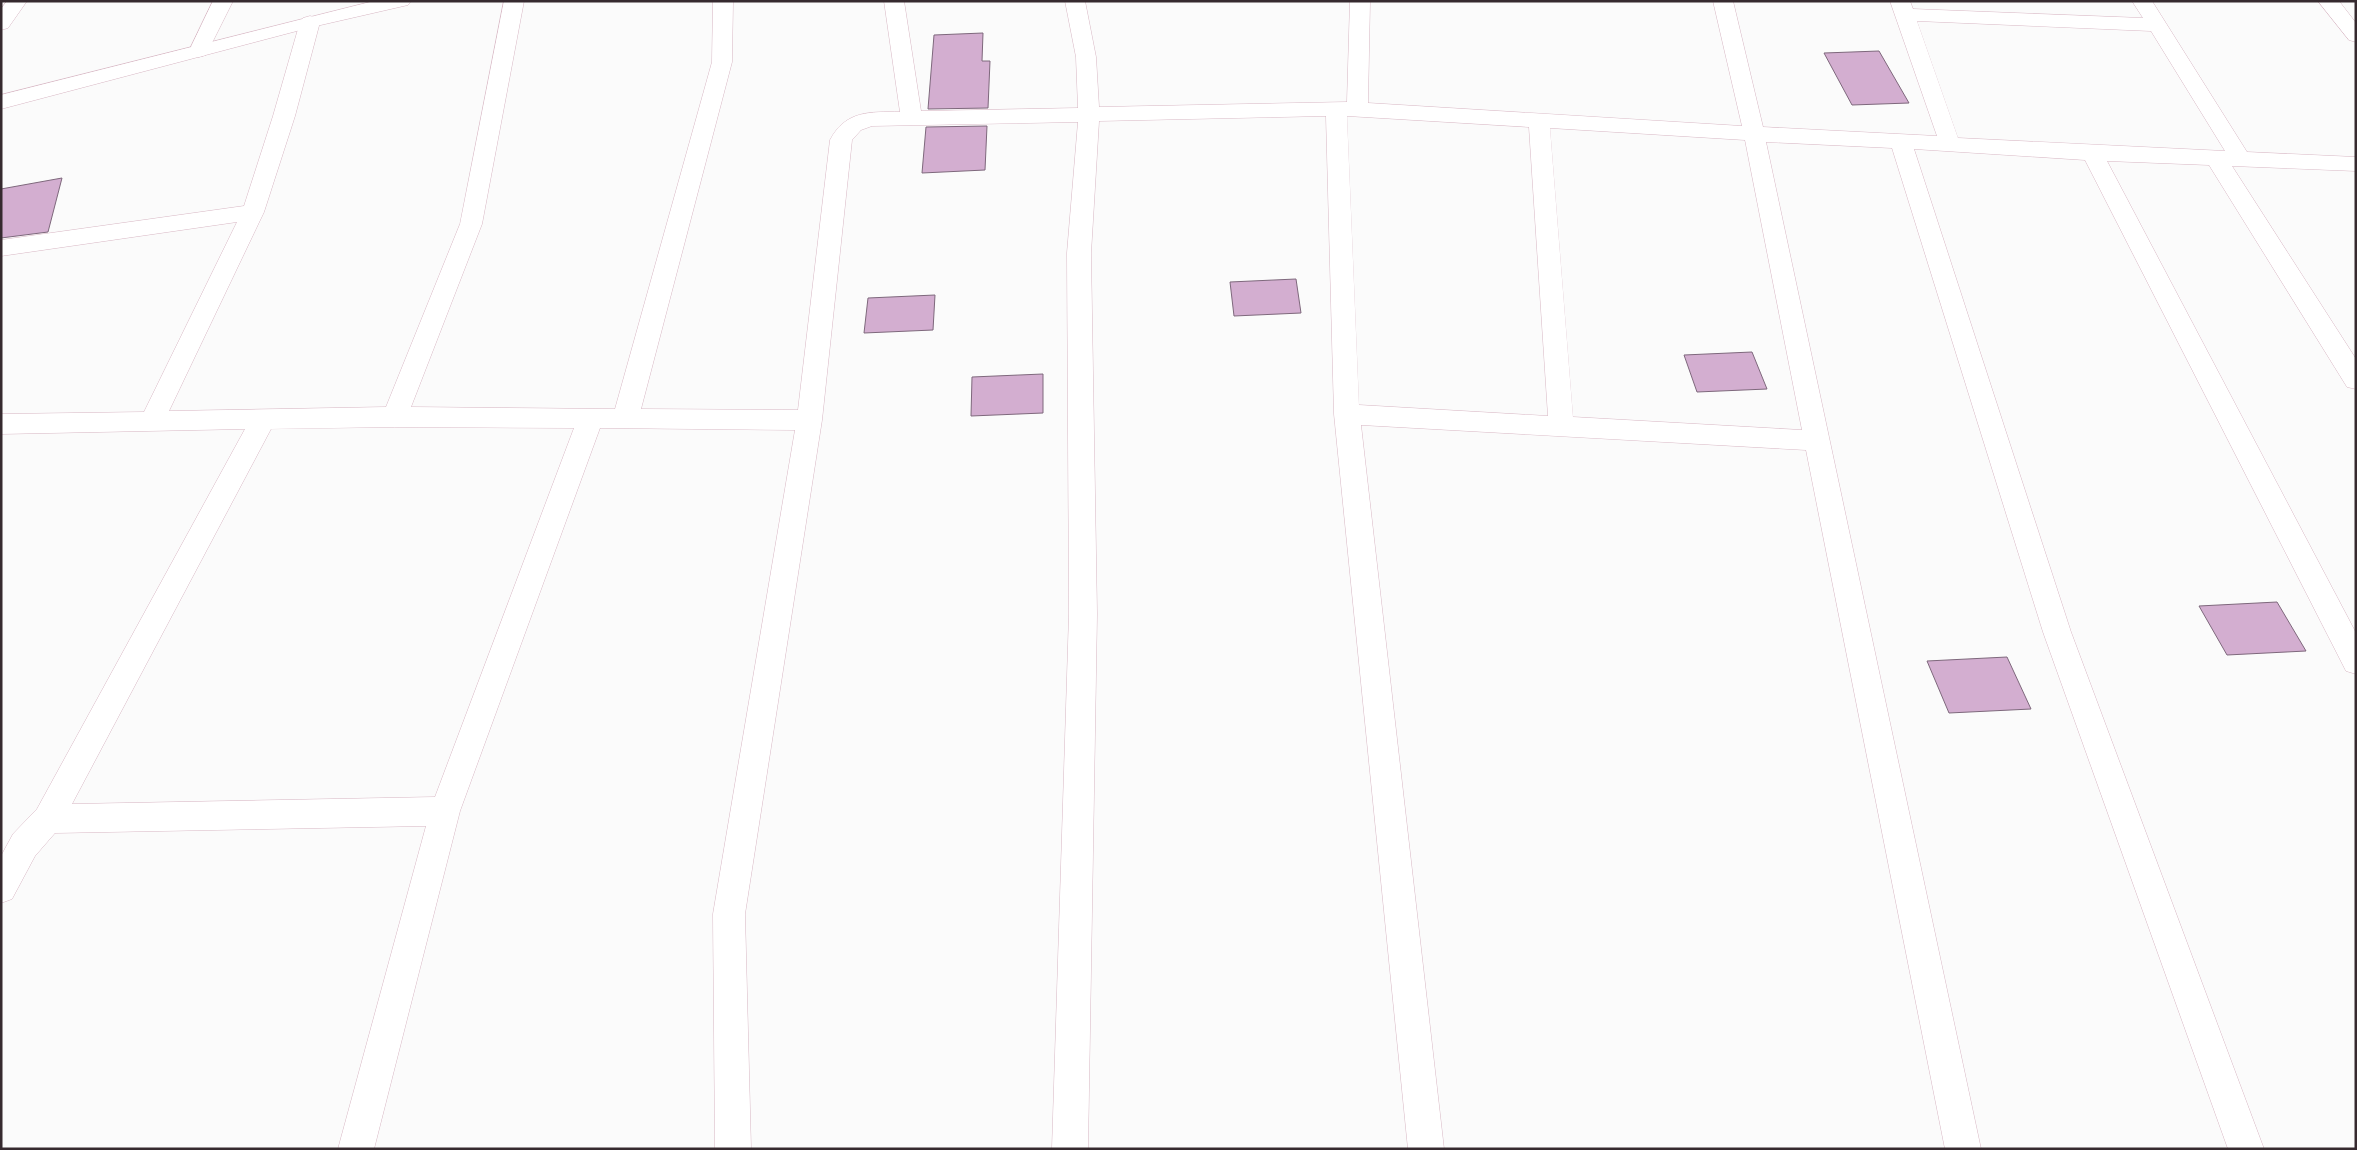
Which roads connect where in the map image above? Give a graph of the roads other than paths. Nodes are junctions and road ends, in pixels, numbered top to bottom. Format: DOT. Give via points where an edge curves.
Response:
graph roads {
  1 [pos="17,1"];
  2 [pos="223,1"];
  3 [pos="401,1"];
  4 [pos="514,1"];
  5 [pos="723,1"];
  6 [pos="894,1"];
  7 [pos="1075,1"];
  8 [pos="1360,1"];
  9 [pos="1723,1"];
  10 [pos="2142,1"];
  11 [pos="2328,1"];
  12 [pos="1902,8"];
  13 [pos="310,22"];
  14 [pos="1,24"];
  15 [pos="2158,26"];
  16 [pos="2356,36"];
  17 [pos="199,51"];
  18 [pos="2,104"];
  19 [pos="1346,110"];
  20 [pos="1089,116"];
  21 [pos="912,118"];
  22 [pos="1539,122"];
  23 [pos="1754,134"];
  24 [pos="1900,141"];
  25 [pos="1950,144"];
  26 [pos="2092,153"];
  27 [pos="2214,157"];
  28 [pos="2240,158"];
  29 [pos="2356,164"];
  30 [pos="253,212"];
  31 [pos="1,248"];
  32 [pos="2356,380"];
  33 [pos="1347,414"];
  34 [pos="395,417"];
  35 [pos="263,420"];
  36 [pos="590,420"];
  37 [pos="625,420"];
  38 [pos="809,420"];
  39 [pos="152,421"];
  40 [pos="8,424"];
  41 [pos="1561,426"];
  42 [pos="1818,441"];
  43 [pos="1,446"];
  44 [pos="2356,662"];
  45 [pos="445,811"];
  46 [pos="48,819"];
  47 [pos="1,888"];
  48 [pos="356,1149"];
  49 [pos="733,1149"];
  50 [pos="1070,1149"];
  51 [pos="1426,1149"];
  52 [pos="1962,1149"];
  53 [pos="2246,1149"];
  1 -- 14 [label="street"];
  2 -- 17 [label="street"];
  3 -- 13 [label="street"];
  4 -- 34 [label="street" via="471,224"];
  5 -- 37 [label="street" via="722,62"];
  6 -- 21 [label="street"];
  7 -- 20 [label="street" via="1086,57"];
  8 -- 19 [label="street"];
  9 -- 23 [label="street"];
  10 -- 15 [label="street"];
  11 -- 16 [label="street"];
  12 -- 15 [label="street"];
  12 -- 25 [label="street"];
  13 -- 17 [label="street"];
  13 -- 30 [label="street"];
  15 -- 28 [label="street"];
  17 -- 18 [label="street"];
  19 -- 20 [label="street"];
  19 -- 22 [label="street"];
  19 -- 33 [label="street"];
  20 -- 21 [label="street"];
  20 -- 50 [label="street" via="1079,253 1083,614"];
  21 -- 38 [label="street" via="856,122 846,130 841,140"];
  22 -- 23 [label="street"];
  22 -- 41 [label="street"];
  23 -- 24 [label="street"];
  23 -- 42 [label="street"];
  24 -- 25 [label="street"];
  24 -- 53 [label="street" via="2057,632"];
  25 -- 26 [label="street"];
  26 -- 27 [label="street"];
  26 -- 44 [label="street"];
  27 -- 28 [label="street"];
  27 -- 32 [label="street"];
  28 -- 29 [label="street"];
  30 -- 31 [label="street"];
  30 -- 39 [label="street"];
  33 -- 41 [label="street"];
  33 -- 51 [label="street"];
  34 -- 35 [label="street"];
  34 -- 36 [label="street"];
  35 -- 39 [label="street"];
  35 -- 46 [label="street"];
  36 -- 37 [label="street"];
  36 -- 45 [label="street"];
  37 -- 38 [label="street"];
  38 -- 49 [label="street" via="729,914"];
  39 -- 40 [label="street"];
  40 -- 43 [label="street"];
  41 -- 42 [label="street"];
  42 -- 52 [label="street"];
  45 -- 46 [label="street"];
  45 -- 48 [label="street"];
  46 -- 47 [label="street" via="24,845"];
}
